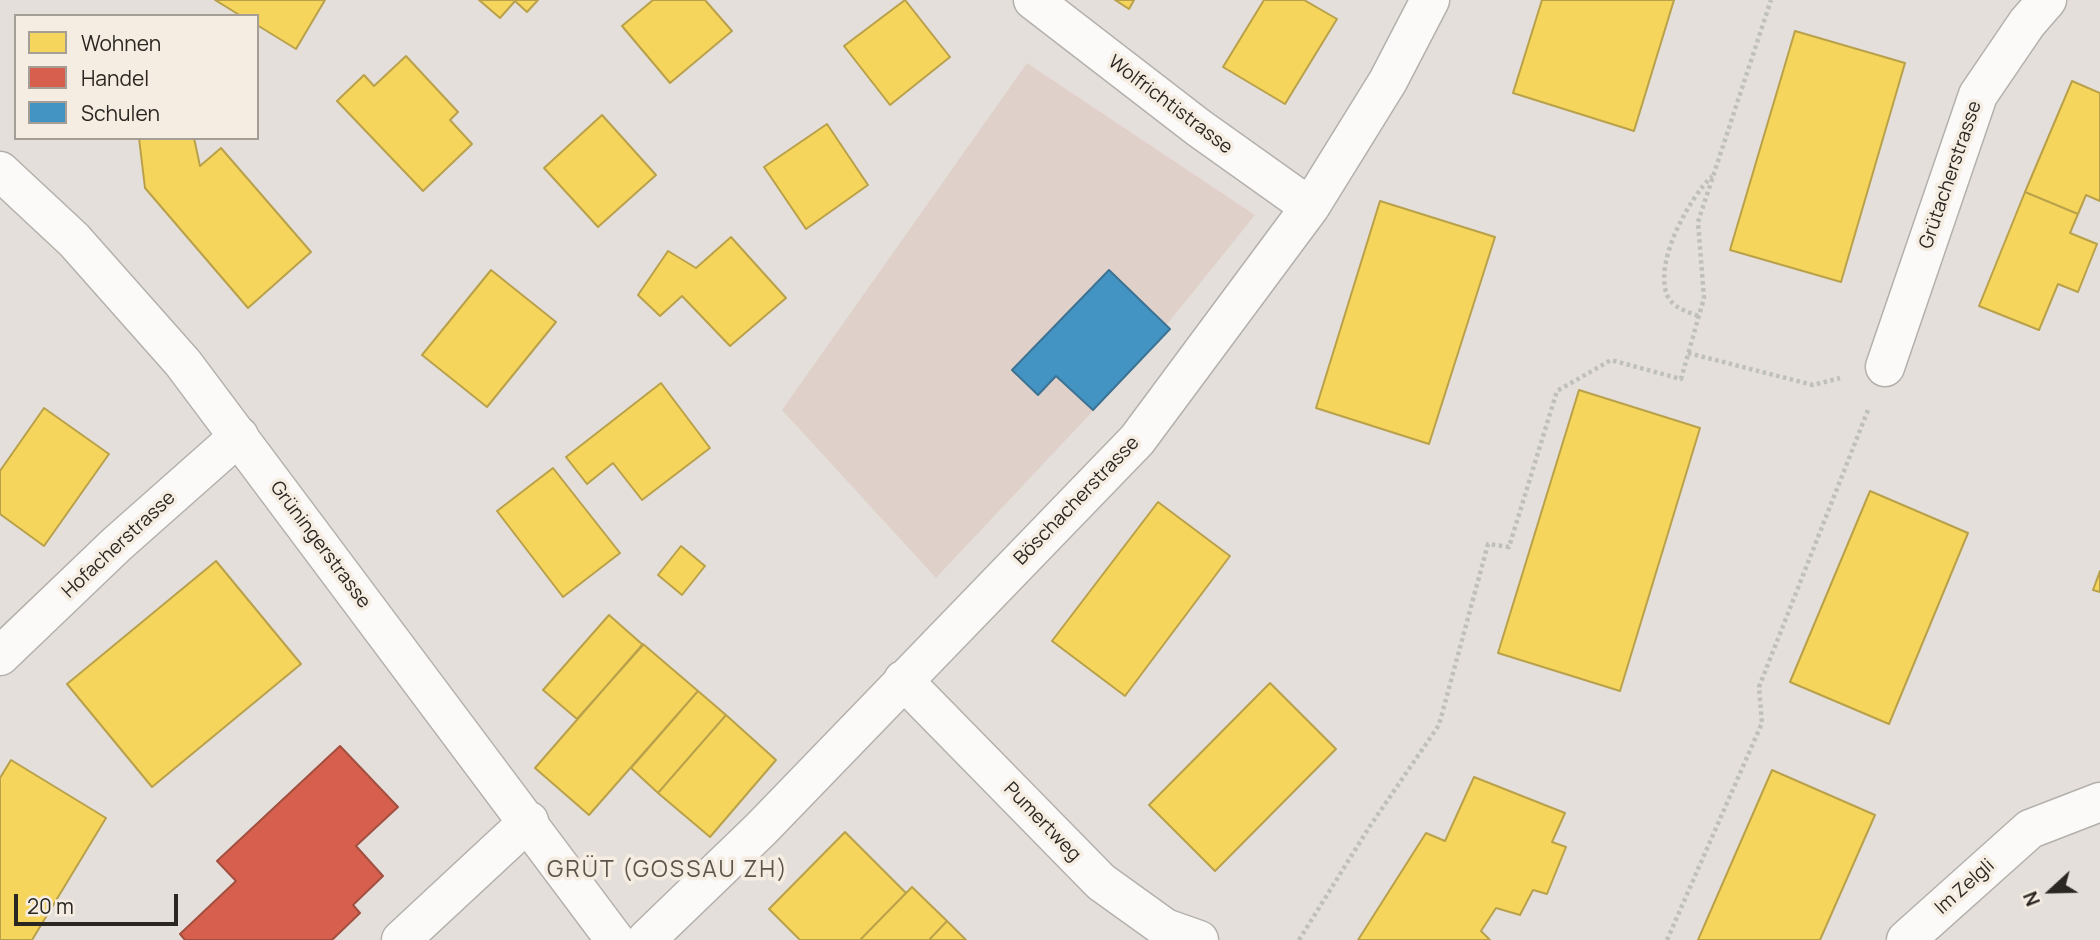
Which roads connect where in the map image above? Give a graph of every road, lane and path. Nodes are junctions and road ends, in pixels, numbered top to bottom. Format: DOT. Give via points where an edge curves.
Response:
graph roads {
  1 [pos="1033,0"];
  2 [pos="1430,0"];
  3 [pos="1771,0"];
  4 [pos="2047,0"];
  5 [pos="0,171"];
  6 [pos="1713,175"];
  7 [pos="1310,207"];
  8 [pos="1698,316"];
  9 [pos="1688,353"];
  10 [pos="1885,367"];
  11 [pos="1813,385"];
  12 [pos="239,436"];
  13 [pos="0,656"];
  14 [pos="903,680"];
  15 [pos="2100,802"];
  16 [pos="529,821"];
  17 [pos="401,940"];
  18 [pos="615,940"];
  19 [pos="646,940"];
  20 [pos="1199,940"];
  21 [pos="1299,940"];
  22 [pos="1667,940"];
  23 [pos="1906,940"];
  1 -- 7 [label="street, Wolfrichtistrasse"];
  2 -- 7 [label="street, Böschacherstrasse" via="1388,81"];
  3 -- 6 [label="path"];
  4 -- 10 [label="street, Grütacherstrasse" via="1978,95"];
  5 -- 12 [label="street, Grüningerstrasse" via="74,240 183,363"];
  6 -- 8 [label="path" via="1698,222 1704,298"];
  6 -- 8 [label="path" via="1683,214 1665,274 1667,295 1676,307"];
  7 -- 14 [label="street, Böschacherstrasse" via="1137,440"];
  8 -- 9 [label="path"];
  9 -- 11 [label="path"];
  9 -- 21 [label="path" via="1681,379 1611,360 1557,391 1509,547 1488,544 1439,725"];
  10 -- 22 [label="path" via="1759,687 1762,723"];
  12 -- 13 [label="street, Hofacherstrasse"];
  12 -- 16 [label="street, Grüningerstrasse"];
  14 -- 19 [label="street, Böschacherstrasse" via="761,829"];
  14 -- 20 [label="street, Pumertweg" via="1101,882 1165,928"];
  15 -- 23 [label="street, Im Zelgli" via="2030,829"];
  16 -- 17 [label="street"];
  16 -- 18 [label="street, Grüningerstrasse"];
}
